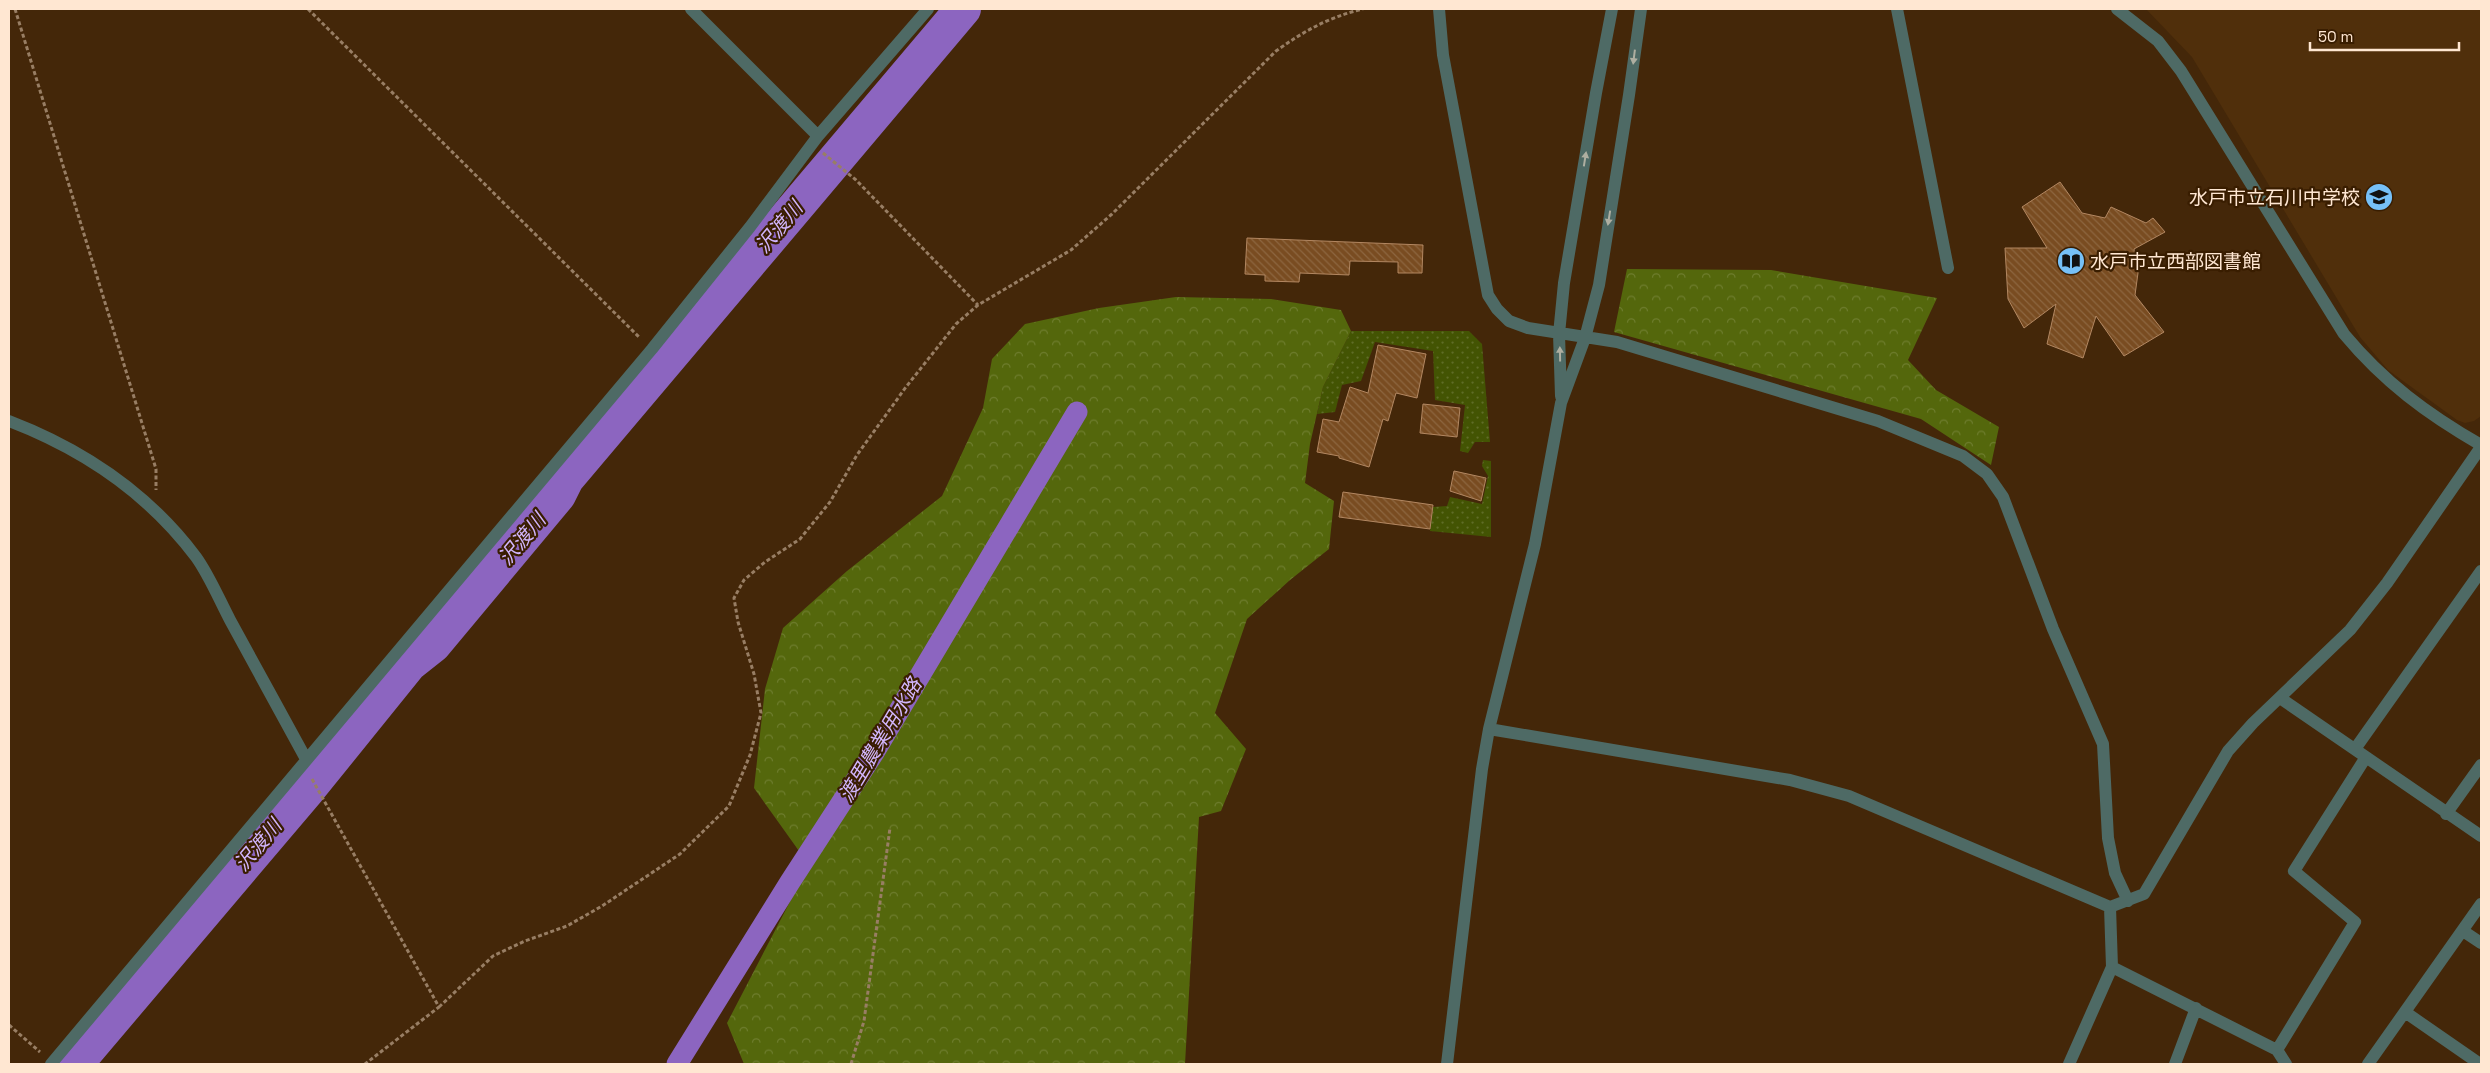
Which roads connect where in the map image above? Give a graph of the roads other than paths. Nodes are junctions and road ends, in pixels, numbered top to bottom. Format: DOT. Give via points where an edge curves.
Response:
graph roads {
  1 [pos="691,9"];
  2 [pos="928,9"];
  3 [pos="1439,9"];
  4 [pos="1612,9"];
  5 [pos="1641,9"];
  6 [pos="1897,9"];
  7 [pos="2117,9"];
  8 [pos="818,136"];
  9 [pos="1948,268"];
  10 [pos="1560,334"];
  11 [pos="1585,338"];
  12 [pos="1561,403"];
  13 [pos="9,421"];
  14 [pos="2481,446"];
  15 [pos="2481,573"];
  16 [pos="2280,698"];
  17 [pos="1489,729"];
  18 [pos="2355,749"];
  19 [pos="2366,757"];
  20 [pos="306,759"];
  21 [pos="2481,765"];
  22 [pos="2446,814"];
  23 [pos="2481,836"];
  24 [pos="2128,901"];
  25 [pos="2481,904"];
  26 [pos="2110,908"];
  27 [pos="2463,931"];
  28 [pos="2481,943"];
  29 [pos="2112,968"];
  30 [pos="2196,1008"];
  31 [pos="2405,1012"];
  32 [pos="2277,1050"];
  33 [pos="52,1064"];
  34 [pos="1447,1064"];
  35 [pos="2069,1064"];
  36 [pos="2175,1064"];
  37 [pos="2286,1064"];
  38 [pos="2368,1064"];
  39 [pos="2480,1064"];
  1 -- 8 [label="street"];
  2 -- 8 [label="street"];
  3 -- 10 [label="street" via="1443,55 1488,295 1509,321"];
  10 -- 4 [label="street, one-way" via="1564,283"];
  5 -- 11 [label="street, one-way" via="1598,285"];
  6 -- 9 [label="street"];
  7 -- 14 [label="street" via="2158,41 2181,71 2344,334 2370,365 2401,392"];
  8 -- 20 [label="street" via="750,227 652,348"];
  10 -- 11 [label="street"];
  12 -- 10 [label="street, one-way"];
  11 -- 12 [label="street"];
  11 -- 24 [label="street" via="1616,342 1878,420 1963,456 1987,474 2003,497 2053,630 2104,744 2108,838 2115,873"];
  12 -- 17 [label="street" via="1535,544"];
  13 -- 20 [label="street" via="40,433 91,462 127,485 157,511 196,558"];
  14 -- 16 [label="street" via="2388,583 2350,630"];
  15 -- 18 [label="street"];
  16 -- 18 [label="street"];
  16 -- 24 [label="street" via="2228,751 2158,874 2144,894"];
  17 -- 26 [label="street" via="1790,780 1849,796"];
  17 -- 34 [label="street"];
  18 -- 19 [label="street"];
  19 -- 22 [label="street"];
  19 -- 32 [label="street" via="2294,871 2355,922"];
  20 -- 33 [label="street"];
  21 -- 22 [label="street"];
  22 -- 23 [label="street"];
  24 -- 26 [label="street"];
  25 -- 27 [label="street"];
  26 -- 29 [label="street"];
  27 -- 28 [label="street"];
  27 -- 31 [label="street"];
  29 -- 30 [label="street"];
  29 -- 35 [label="street"];
  30 -- 32 [label="street"];
  30 -- 36 [label="street"];
  31 -- 38 [label="street"];
  31 -- 39 [label="street"];
  32 -- 37 [label="street"];
}
